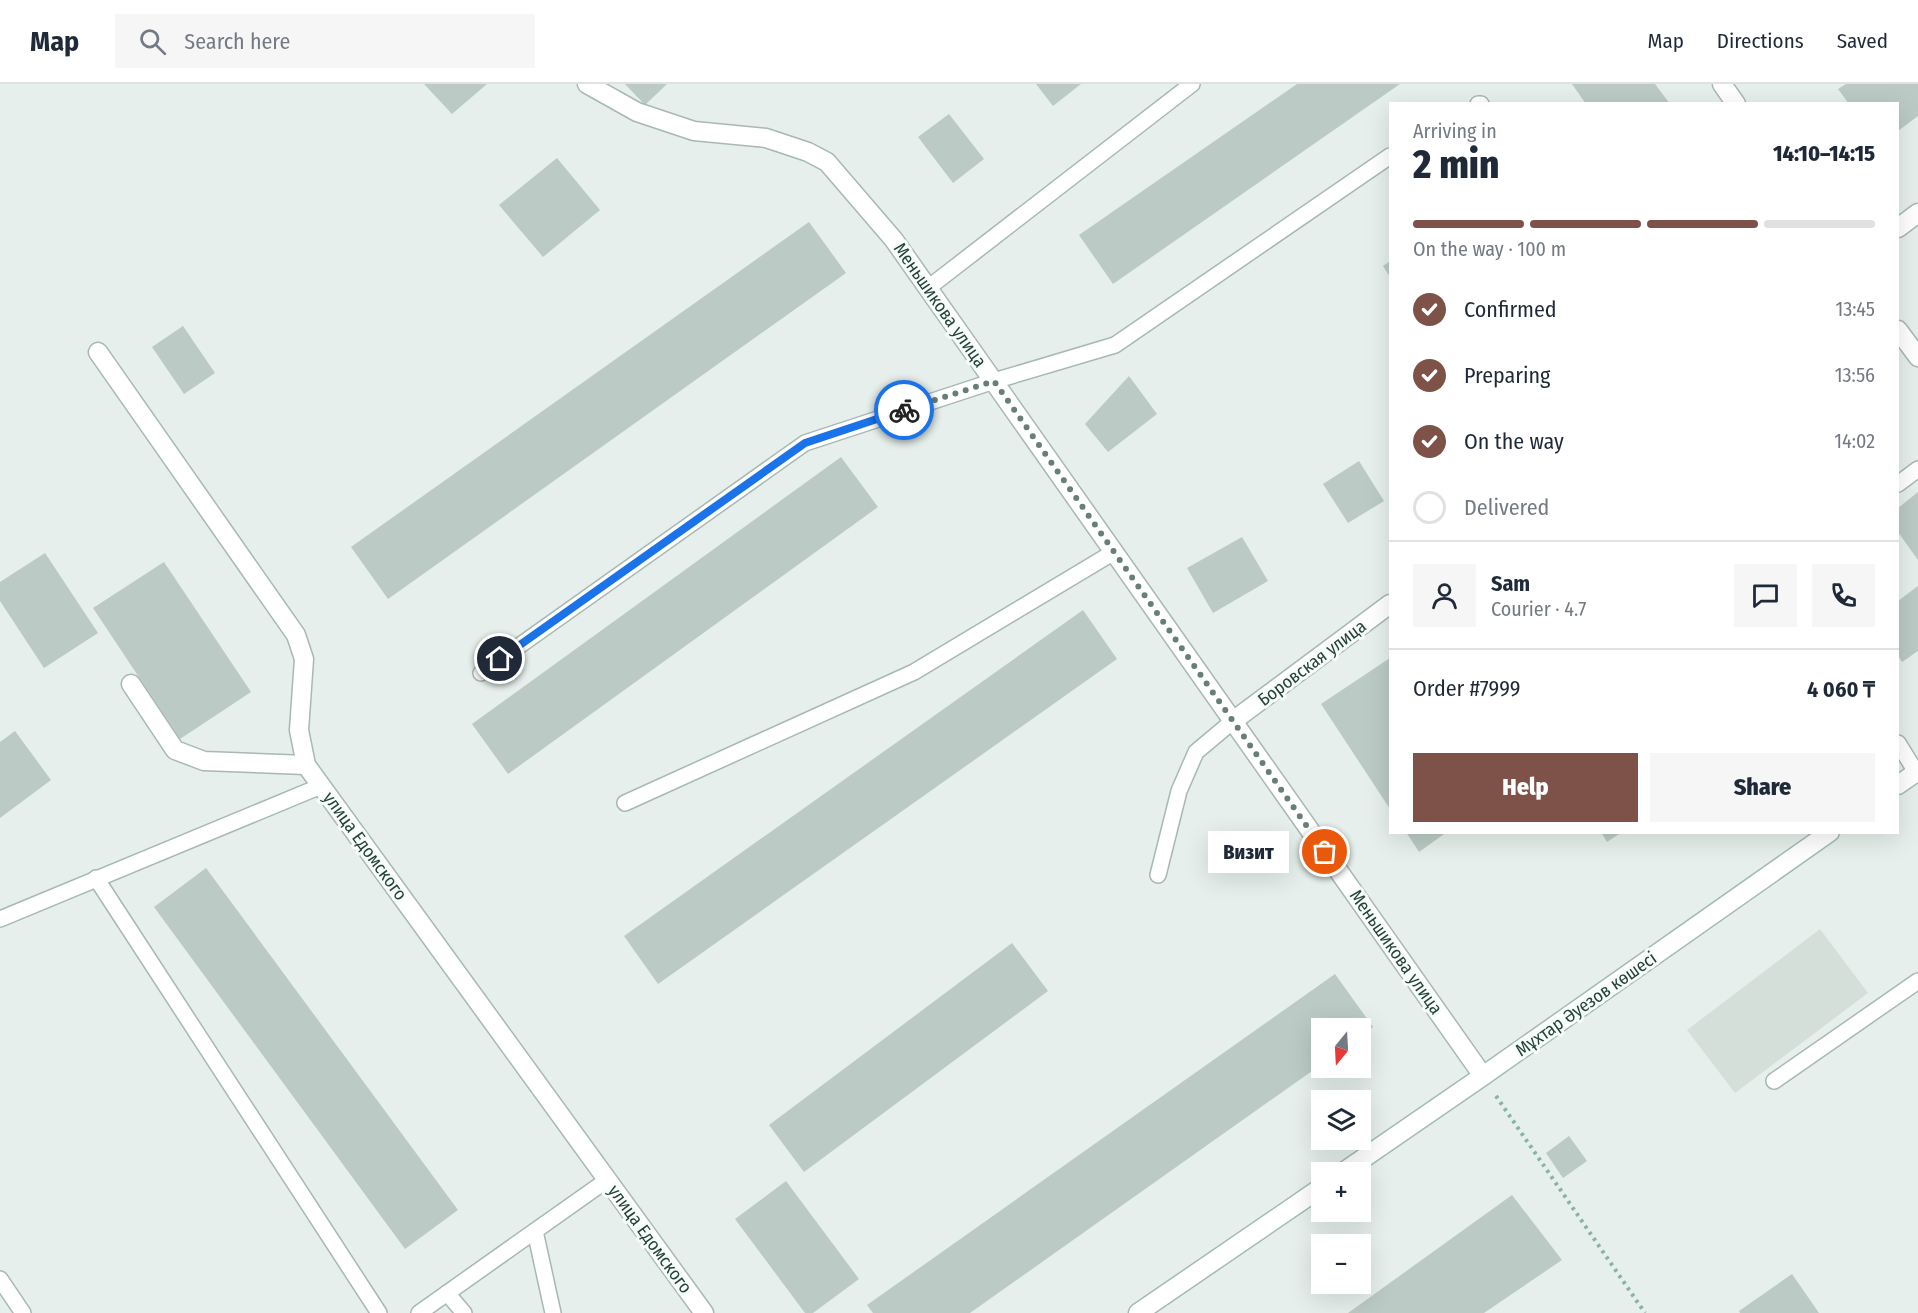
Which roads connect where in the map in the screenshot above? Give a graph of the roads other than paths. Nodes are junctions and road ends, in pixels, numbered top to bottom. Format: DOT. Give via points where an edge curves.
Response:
graph roads {
  1 [pos="587,84"];
  2 [pos="1192,84"];
  3 [pos="1389,157"];
  4 [pos="1918,213"];
  5 [pos="1899,227"];
  6 [pos="928,288"];
  7 [pos="1899,331"];
  8 [pos="98,352"];
  9 [pos="1918,357"];
  10 [pos="994,381"];
  11 [pos="1918,468"];
  12 [pos="1899,483"];
  13 [pos="1113,552"];
  14 [pos="1389,605"];
  15 [pos="481,673"];
  16 [pos="131,684"];
  17 [pos="1233,721"];
  18 [pos="1899,744"];
  19 [pos="306,765"];
  20 [pos="1917,771"];
  21 [pos="1899,784"];
  22 [pos="321,786"];
  23 [pos="625,803"];
  24 [pos="1827,834"];
  25 [pos="1158,875"];
  26 [pos="96,878"];
  27 [pos="0,918"];
  28 [pos="1918,981"];
  29 [pos="1483,1076"];
  30 [pos="1774,1081"];
  31 [pos="1358,1162"];
  32 [pos="607,1180"];
  33 [pos="1311,1195"];
  34 [pos="535,1231"];
  35 [pos="0,1279"];
  36 [pos="447,1293"];
  37 [pos="23,1313"];
  38 [pos="379,1313"];
  39 [pos="419,1313"];
  40 [pos="464,1313"];
  41 [pos="553,1313"];
  42 [pos="704,1313"];
  43 [pos="1138,1313"];
  1 -- 6 [label="street, Меньшикова улица" via="637,112 694,131 766,138 827,162 894,240"];
  2 -- 6 [label="lane"];
  3 -- 10 [label="lane" via="1115,345"];
  4 -- 5 [label="street"];
  6 -- 10 [label="street, Меньшикова улица"];
  7 -- 9 [label="street"];
  8 -- 19 [label="street, улица Едомского" via="296,635 304,659 299,730"];
  10 -- 13 [label="street, Меньшикова улица"];
  10 -- 15 [label="lane" via="805,443"];
  11 -- 12 [label="lane"];
  13 -- 17 [label="street, Меньшикова улица"];
  13 -- 23 [label="lane" via="914,672"];
  14 -- 17 [label="street, Боровская улица"];
  16 -- 19 [label="street" via="175,750 204,761"];
  17 -- 25 [label="lane" via="1196,752 1179,791"];
  17 -- 29 [label="street, Меньшикова улица"];
  18 -- 20 [label="lane"];
  19 -- 22 [label="street, улица Едомского"];
  20 -- 21 [label="street"];
  22 -- 26 [label="lane"];
  22 -- 32 [label="street, улица Едомского"];
  24 -- 29 [label="street, Мұхтар Әуезов көшесі"];
  26 -- 27 [label="lane"];
  26 -- 38 [label="lane"];
  28 -- 30 [label="lane"];
  29 -- 31 [label="street, Мұхтар Әуезов көшесі"];
  32 -- 34 [label="lane"];
  32 -- 42 [label="street, улица Едомского"];
  33 -- 43 [label="street"];
  34 -- 36 [label="lane"];
  34 -- 41 [label="lane"];
  35 -- 37 [label="lane"];
  36 -- 39 [label="lane"];
  36 -- 40 [label="lane"];
}
